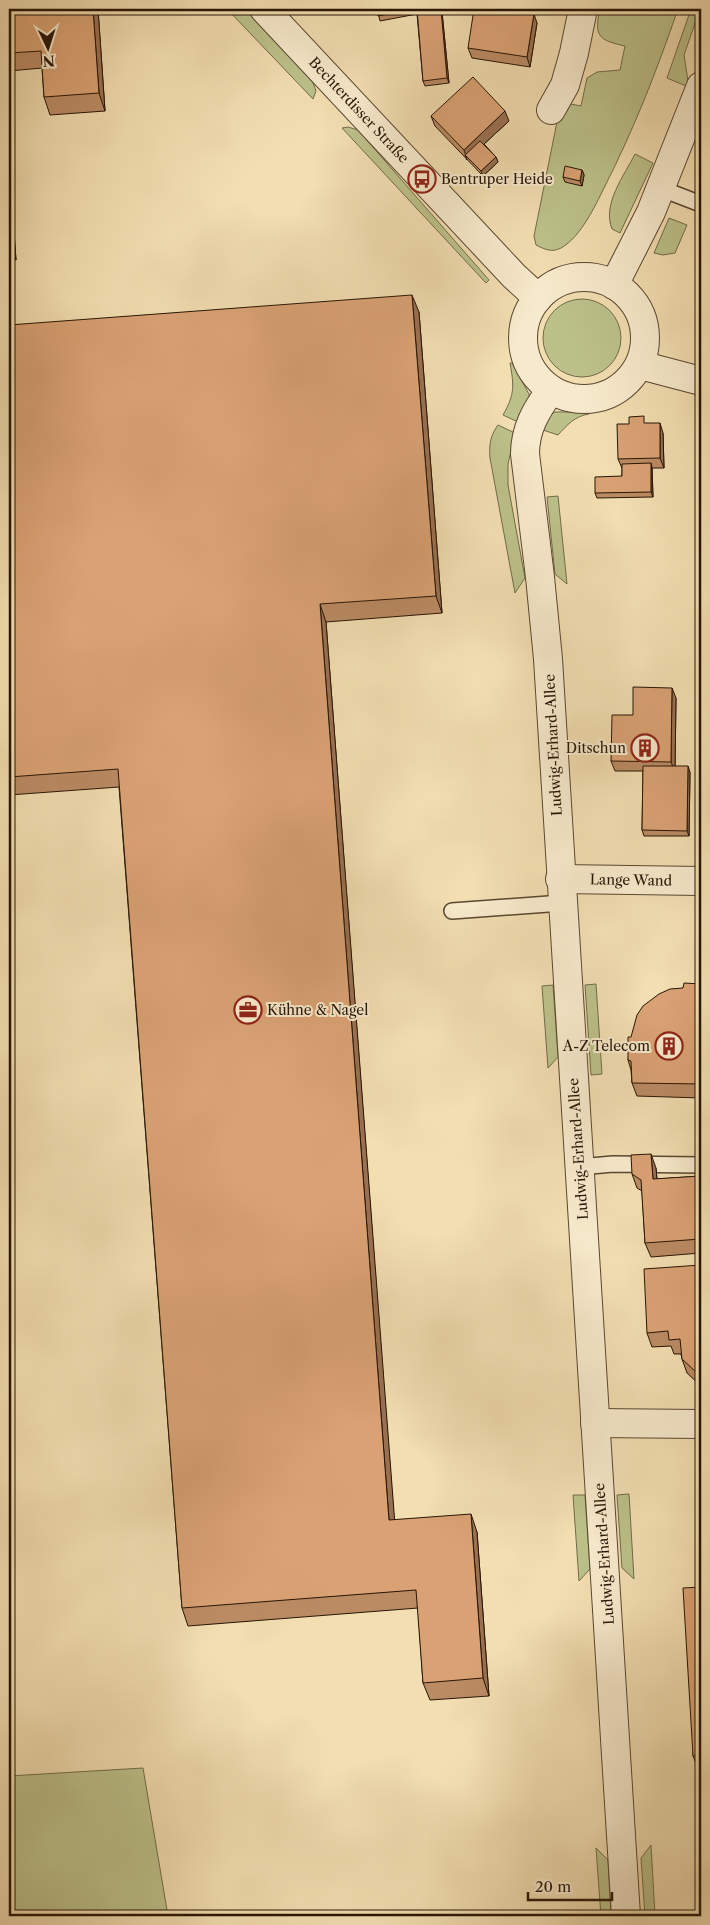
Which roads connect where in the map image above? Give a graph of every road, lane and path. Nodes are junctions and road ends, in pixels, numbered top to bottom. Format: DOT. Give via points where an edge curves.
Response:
graph roads {
  1 [pos="264,9"];
  2 [pos="583,9"];
  3 [pos="701,86"];
  4 [pos="551,110"];
  5 [pos="662,189"];
  6 [pos="701,204"];
  7 [pos="614,285"];
  8 [pos="538,298"];
  9 [pos="640,365"];
  10 [pos="701,381"];
  11 [pos="551,390"];
  12 [pos="701,882"];
  13 [pos="561,891"];
  14 [pos="452,911"];
  15 [pos="701,1165"];
  16 [pos="579,1167"];
  17 [pos="595,1423"];
  18 [pos="701,1424"];
  19 [pos="626,1916"];
  1 -- 8 [label="street, Bechterdisser Straße" via="507,269"];
  2 -- 4 [label="street" via="565,85"];
  3 -- 5 [label="street"];
  5 -- 6 [label="lane"];
  5 -- 7 [label="street"];
  7 -- 8 [label="street" via="595,278 574,278 554,285"];
  7 -- 9 [label="street" via="629,296 645,329"];
  8 -- 11 [label="street" via="526,316 522,336 525,357 535,376"];
  9 -- 10 [label="street"];
  9 -- 11 [label="street" via="627,382 610,394 591,399 570,398"];
  11 -- 13 [label="street, Ludwig-Erhard-Allee" via="533,416 525,454 546,640"];
  12 -- 13 [label="street, Lange Wand"];
  13 -- 14 [label="lane"];
  13 -- 16 [label="street, Ludwig-Erhard-Allee"];
  15 -- 16 [label="lane"];
  16 -- 17 [label="street, Ludwig-Erhard-Allee"];
  17 -- 18 [label="street"];
  17 -- 19 [label="street, Ludwig-Erhard-Allee"];
}
